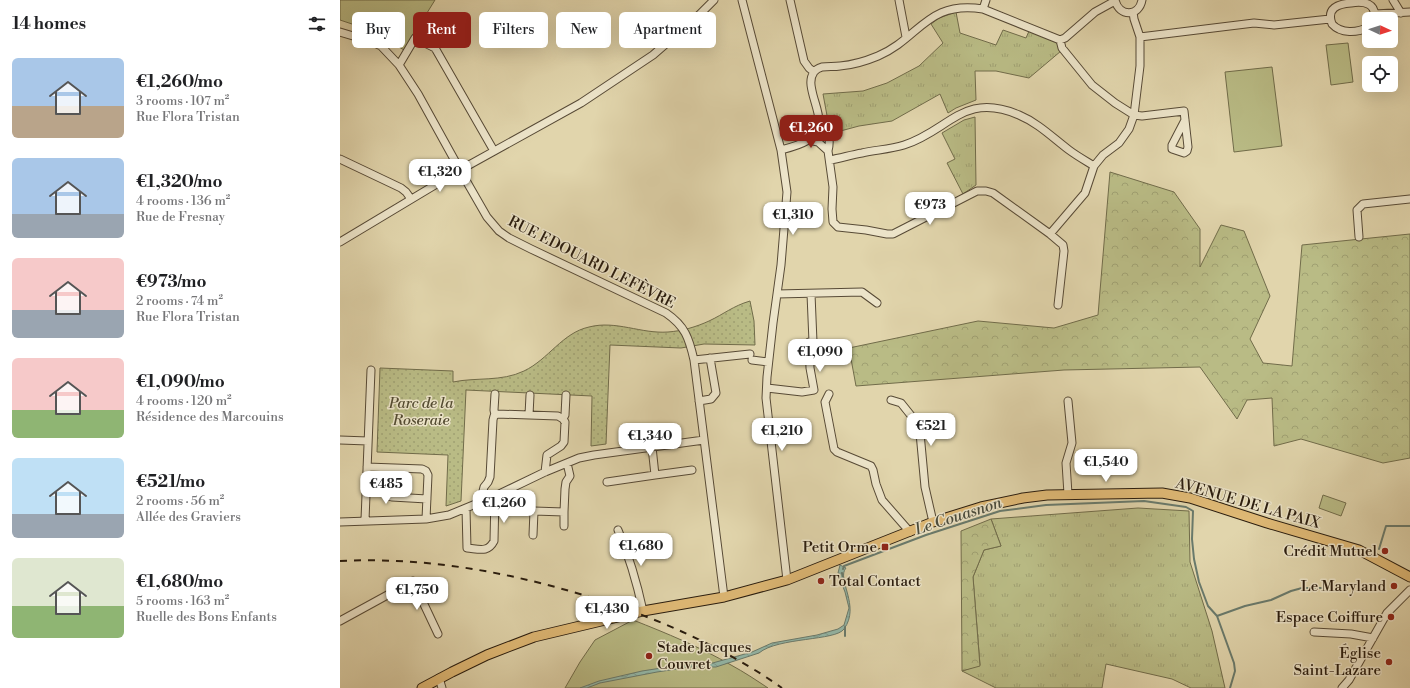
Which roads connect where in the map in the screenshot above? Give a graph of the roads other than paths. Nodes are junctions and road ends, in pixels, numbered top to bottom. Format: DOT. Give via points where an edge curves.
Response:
graph roads {
  1 [pos="714,0"];
  2 [pos="742,0"];
  3 [pos="790,0"];
  4 [pos="899,0"];
  5 [pos="986,0"];
  6 [pos="1142,0"];
  7 [pos="1393,0"];
  8 [pos="1115,1"];
  9 [pos="983,9"];
  10 [pos="1133,12"];
  11 [pos="1374,12"];
  12 [pos="1410,12"];
  13 [pos="1398,13"];
  14 [pos="1401,13"];
  15 [pos="1330,19"];
  16 [pos="1362,30"];
  17 [pos="340,32"];
  18 [pos="906,37"];
  19 [pos="1140,37"];
  20 [pos="1060,40"];
  21 [pos="399,65"];
  22 [pos="814,72"];
  23 [pos="1134,115"];
  24 [pos="1185,120"];
  25 [pos="819,123"];
  26 [pos="809,140"];
  27 [pos="781,150"];
  28 [pos="494,151"];
  29 [pos="828,151"];
  30 [pos="340,159"];
  31 [pos="830,160"];
  32 [pos="1094,166"];
  33 [pos="460,170"];
  34 [pos="411,199"];
  35 [pos="1410,199"];
  36 [pos="1050,234"];
  37 [pos="1359,237"];
  38 [pos="340,242"];
  39 [pos="777,294"];
  40 [pos="811,294"];
  41 [pos="877,303"];
  42 [pos="1058,305"];
  43 [pos="710,358"];
  44 [pos="694,360"];
  45 [pos="768,362"];
  46 [pos="371,370"];
  47 [pos="767,388"];
  48 [pos="494,394"];
  49 [pos="829,394"];
  50 [pos="530,395"];
  51 [pos="566,395"];
  52 [pos="891,400"];
  53 [pos="699,401"];
  54 [pos="1068,402"];
  55 [pos="495,415"];
  56 [pos="529,415"];
  57 [pos="563,419"];
  58 [pos="340,440"];
  59 [pos="704,440"];
  60 [pos="368,441"];
  61 [pos="652,447"];
  62 [pos="567,463"];
  63 [pos="367,467"];
  64 [pos="388,468"];
  65 [pos="692,470"];
  66 [pos="545,472"];
  67 [pos="655,475"];
  68 [pos="607,482"];
  69 [pos="1068,494"];
  70 [pos="495,496"];
  71 [pos="427,499"];
  72 [pos="487,500"];
  73 [pos="466,509"];
  74 [pos="564,512"];
  75 [pos="426,519"];
  76 [pos="365,520"];
  77 [pos="340,522"];
  78 [pos="934,522"];
  79 [pos="564,526"];
  80 [pos="618,530"];
  81 [pos="910,532"];
  82 [pos="533,535"];
  83 [pos="1410,577"];
  84 [pos="787,580"];
  85 [pos="1410,590"];
  86 [pos="724,597"];
  87 [pos="643,611"];
  88 [pos="340,621"];
  89 [pos="1314,632"];
  90 [pos="438,634"];
  91 [pos="1373,638"];
  92 [pos="439,678"];
  93 [pos="422,688"];
  94 [pos="442,688"];
  95 [pos="1342,688"];
  1 -- 28 [label="street" via="653,55 581,103"];
  2 -- 27 [label="street"];
  3 -- 22 [label="street" via="804,60"];
  4 -- 18 [label="street"];
  5 -- 9 [label="street"];
  6 -- 10 [label="street" via="1140,7"];
  7 -- 14 [label="street"];
  8 -- 10 [label="street" via="1120,9 1128,13"];
  8 -- 20 [label="street" via="1095,12"];
  9 -- 18 [label="street" via="959,6 942,9 927,18"];
  9 -- 20 [label="street"];
  10 -- 19 [label="street"];
  11 -- 15 [label="street" via="1370,5 1360,2 1338,5 1332,11"];
  12 -- 14 [label="street"];
  13 -- 14 [label="street"];
  15 -- 16 [label="street" via="1332,24 1342,31"];
  15 -- 19 [label="street" via="1274,25 1254,23"];
  17 -- 21 [label="street, RUE EDOUARD LEFÈVRE" via="381,46"];
  18 -- 22 [label="street" via="888,51 867,60 851,65 824,66"];
  19 -- 23 [label="street" via="1140,66"];
  20 -- 23 [label="street" via="1062,48 1092,85"];
  21 -- 28 [label="street" via="415,38 435,48"];
  21 -- 33 [label="street, RUE EDOUARD LEFÈVRE"];
  22 -- 25 [label="street" via="810,85"];
  23 -- 24 [label="street" via="1184,111"];
  23 -- 32 [label="street" via="1129,130 1119,143 1103,155"];
  25 -- 26 [label="street"];
  25 -- 29 [label="street" via="829,135"];
  26 -- 27 [label="street"];
  26 -- 29 [label="street" via="818,142"];
  27 -- 39 [label="street" via="787,192"];
  28 -- 33 [label="street"];
  29 -- 31 [label="street"];
  30 -- 34 [label="street" via="400,188"];
  31 -- 32 [label="street" via="906,144 962,113 972,109 995,108 1029,120"];
  31 -- 36 [label="street" via="833,187 832,222 838,227 893,234 968,195 986,191 993,193"];
  32 -- 36 [label="street" via="1085,193"];
  33 -- 34 [label="street"];
  33 -- 44 [label="street, RUE EDOUARD LEFÈVRE" via="487,217 499,231 678,321 691,345"];
  34 -- 38 [label="street"];
  35 -- 37 [label="street" via="1363,204 1357,210"];
  36 -- 42 [label="street" via="1063,246 1064,251"];
  39 -- 40 [label="street"];
  39 -- 45 [label="street"];
  40 -- 41 [label="street" via="862,292"];
  40 -- 47 [label="street" via="813,342 809,342 814,390 802,392"];
  43 -- 44 [label="street"];
  43 -- 45 [label="street" via="751,357"];
  43 -- 53 [label="street" via="716,393 712,399"];
  44 -- 53 [label="street, RUE EDOUARD LEFÈVRE"];
  45 -- 47 [label="street"];
  46 -- 60 [label="street"];
  47 -- 84 [label="street" via="766,398"];
  48 -- 55 [label="street"];
  49 -- 81 [label="street" via="825,402 834,449 871,466 882,500"];
  50 -- 56 [label="street"];
  51 -- 57 [label="street"];
  52 -- 78 [label="street" via="902,403 920,433 925,486"];
  53 -- 59 [label="street, RUE EDOUARD LEFÈVRE"];
  54 -- 69 [label="street" via="1072,443 1066,463"];
  55 -- 56 [label="street"];
  55 -- 72 [label="street" via="490,477 484,487"];
  56 -- 57 [label="street" via="558,416"];
  57 -- 66 [label="street" via="564,442 547,455"];
  58 -- 60 [label="street"];
  59 -- 61 [label="street"];
  59 -- 86 [label="street, RUE EDOUARD LEFÈVRE"];
  60 -- 63 [label="street"];
  61 -- 62 [label="street" via="594,455"];
  61 -- 67 [label="street"];
  62 -- 66 [label="street"];
  62 -- 74 [label="street" via="570,476 566,482"];
  63 -- 64 [label="street"];
  63 -- 76 [label="street"];
  64 -- 71 [label="street" via="426,471"];
  64 -- 71 [label="street" via="388,496"];
  65 -- 67 [label="street"];
  66 -- 70 [label="street"];
  67 -- 68 [label="street"];
  69 -- 78 [label="main road, AVENUE DE LA PAIX" via="1023,498 980,507"];
  69 -- 83 [label="main road, AVENUE DE LA PAIX" via="1162,493 1190,498 1359,550"];
  70 -- 72 [label="street"];
  70 -- 73 [label="street" via="494,541 488,549 467,548"];
  71 -- 75 [label="street"];
  72 -- 73 [label="street"];
  73 -- 75 [label="street"];
  74 -- 79 [label="street"];
  74 -- 82 [label="street" via="534,511"];
  75 -- 76 [label="street"];
  76 -- 77 [label="street"];
  78 -- 81 [label="main road, AVENUE DE LA PAIX"];
  80 -- 87 [label="street"];
  81 -- 84 [label="main road, AVENUE DE LA PAIX"];
  84 -- 86 [label="main road, AVENUE DE LA PAIX"];
  85 -- 91 [label="street" via="1387,613"];
  86 -- 87 [label="main road, AVENUE DE LA PAIX"];
  87 -- 92 [label="main road, AVENUE DE LA PAIX" via="518,642"];
  88 -- 90 [label="street" via="413,581"];
  89 -- 91 [label="street"];
  91 -- 95 [label="street" via="1350,680"];
  92 -- 93 [label="main road, AVENUE DE LA PAIX"];
  92 -- 94 [label="street"];
}
